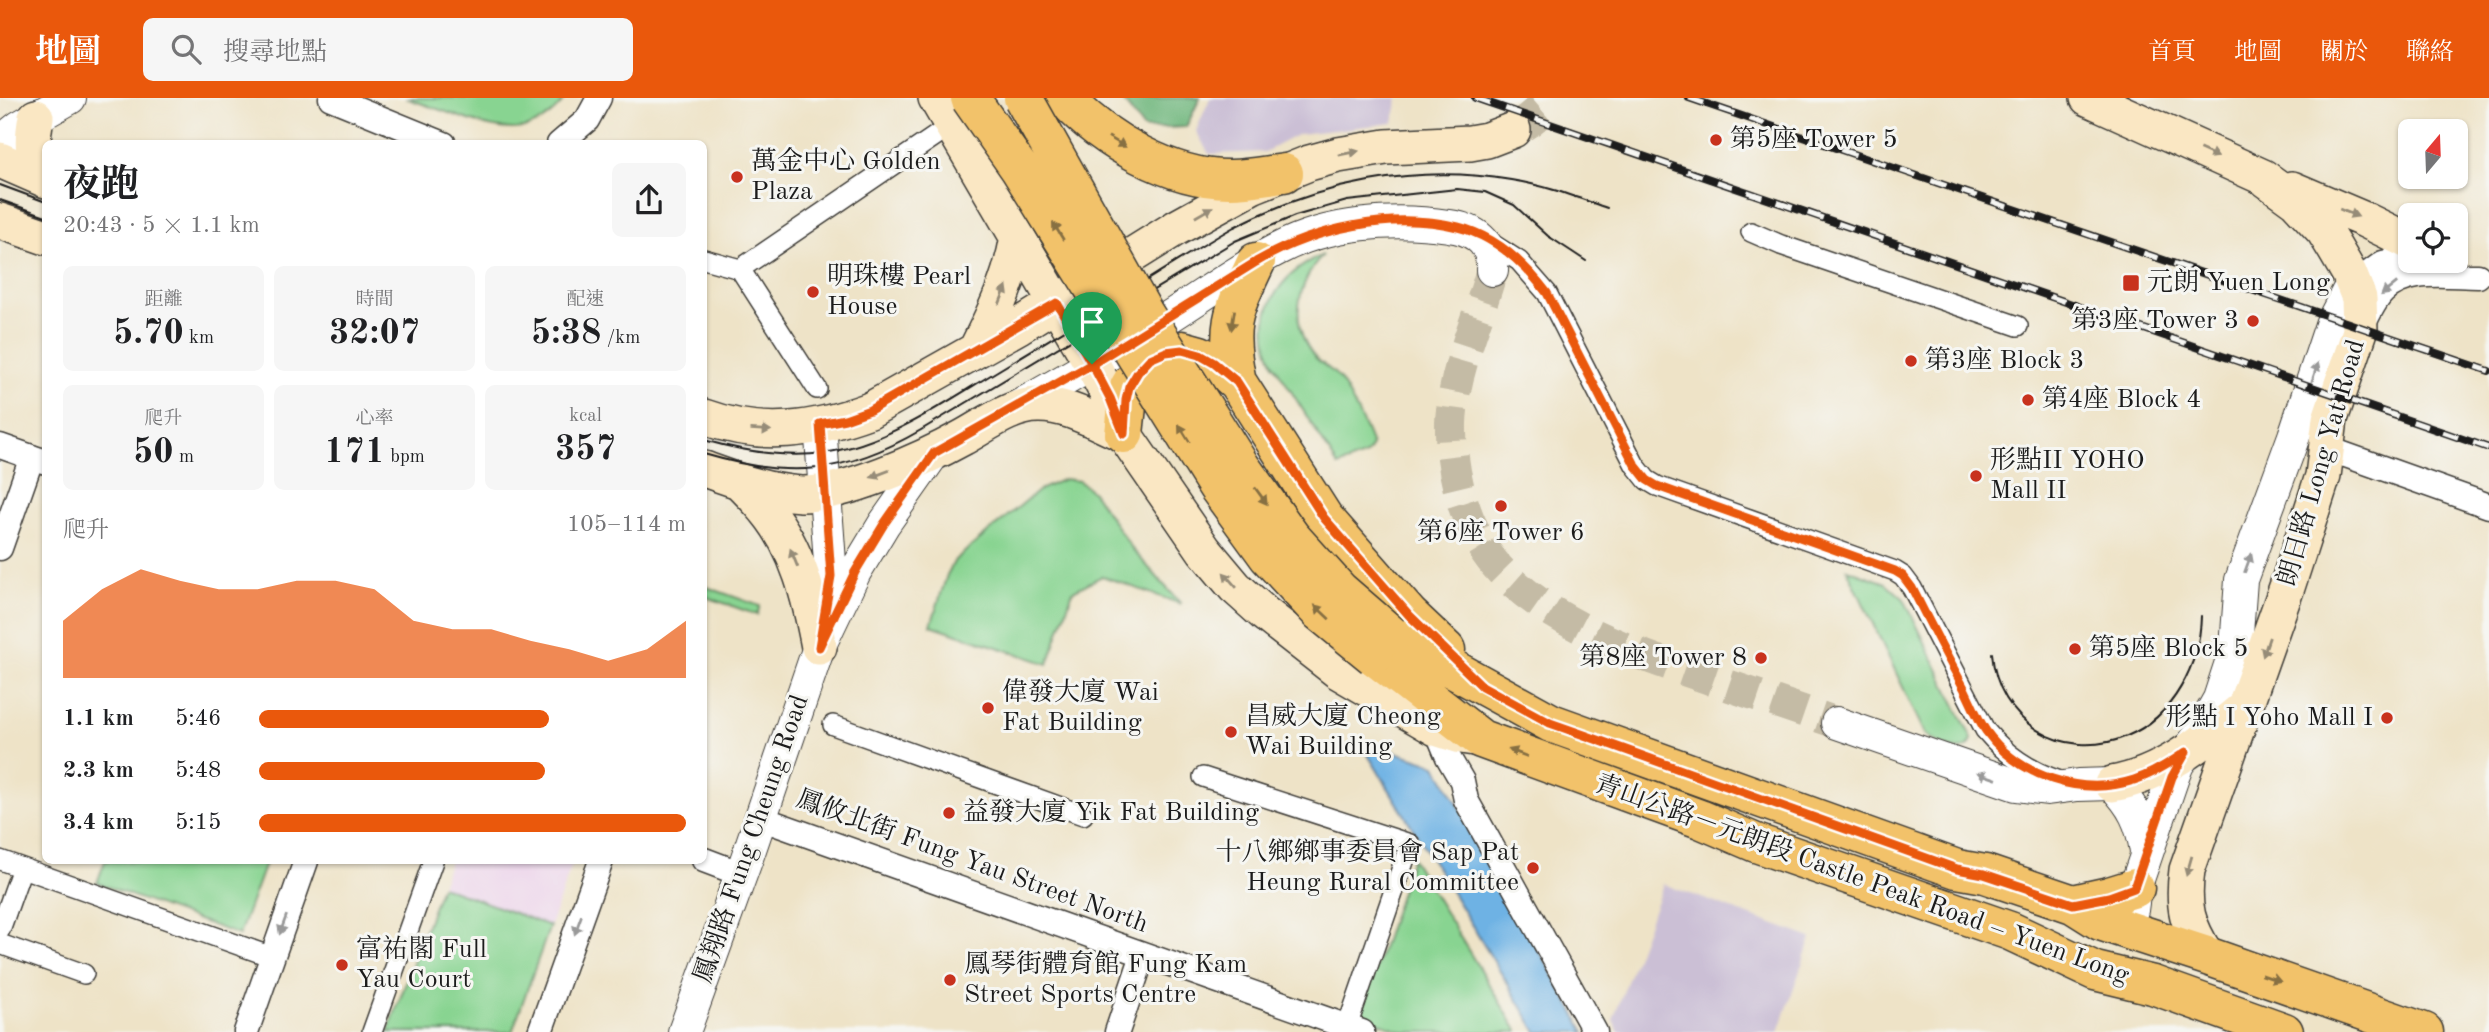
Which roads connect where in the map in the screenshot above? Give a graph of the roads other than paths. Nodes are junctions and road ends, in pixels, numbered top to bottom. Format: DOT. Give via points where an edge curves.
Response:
graph roads {
  1 [pos="70,98"];
  2 [pos="331,98"];
  3 [pos="600,98"];
  4 [pos="1023,98"];
  5 [pos="1065,98"];
  6 [pos="2088,98"];
  7 [pos="953,107"];
  8 [pos="36,117"];
  9 [pos="1513,130"];
  10 [pos="434,140"];
  11 [pos="564,140"];
  12 [pos="0,142"];
  13 [pos="0,160"];
  14 [pos="42,168"];
  15 [pos="1284,173"];
  16 [pos="2263,177"];
  17 [pos="42,178"];
  18 [pos="0,221"];
  19 [pos="1751,232"];
  20 [pos="1476,234"];
  21 [pos="42,236"];
  22 [pos="2398,236"];
  23 [pos="1018,237"];
  24 [pos="707,260"];
  25 [pos="2398,260"];
  26 [pos="1256,262"];
  27 [pos="740,269"];
  28 [pos="1492,270"];
  29 [pos="2483,279"];
  30 [pos="2354,284"];
  31 [pos="1068,296"];
  32 [pos="2018,326"];
  33 [pos="2360,331"];
  34 [pos="1143,334"];
  35 [pos="976,350"];
  36 [pos="1237,382"];
  37 [pos="817,389"];
  38 [pos="1019,406"];
  39 [pos="707,418"];
  40 [pos="820,424"];
  41 [pos="1124,434"];
  42 [pos="2294,436"];
  43 [pos="0,446"];
  44 [pos="2326,448"];
  45 [pos="934,453"];
  46 [pos="39,460"];
  47 [pos="707,470"];
  48 [pos="740,482"];
  49 [pos="826,492"];
  50 [pos="2489,506"];
  51 [pos="0,548"];
  52 [pos="1382,646"];
  53 [pos="819,647"];
  54 [pos="1482,686"];
  55 [pos="2245,707"];
  56 [pos="1837,723"];
  57 [pos="833,725"];
  58 [pos="1436,728"];
  59 [pos="1481,739"];
  60 [pos="2186,752"];
  61 [pos="1203,777"];
  62 [pos="1462,781"];
  63 [pos="2095,785"];
  64 [pos="1083,815"];
  65 [pos="761,818"];
  66 [pos="2146,852"];
  67 [pos="0,860"];
  68 [pos="707,861"];
  69 [pos="305,864"];
  70 [pos="432,864"];
  71 [pos="600,864"];
  72 [pos="22,868"];
  73 [pos="741,874"];
  74 [pos="2134,888"];
  75 [pos="2073,904"];
  76 [pos="0,930"];
  77 [pos="2132,932"];
  78 [pos="0,944"];
  79 [pos="1143,955"];
  80 [pos="2207,956"];
  81 [pos="272,957"];
  82 [pos="84,974"];
  83 [pos="2153,985"];
  84 [pos="1354,1029"];
  85 [pos="246,1032"];
  86 [pos="372,1032"];
  87 [pos="540,1032"];
  88 [pos="684,1032"];
  89 [pos="1116,1032"];
  90 [pos="1595,1032"];
  91 [pos="2284,1032"];
  92 [pos="2424,1032"];
  1 -- 8 [label="street"];
  2 -- 10 [label="street"];
  3 -- 11 [label="street" via="587,120"];
  4 -- 34 [label="main road, bridge"];
  5 -- 15 [label="main road, one-way" via="1109,138 1174,168 1231,179"];
  6 -- 16 [label="main road, 朗日路 Long Yat Road, one-way"];
  7 -- 23 [label="main road, 青山公路－元朗段 Castle Peak Road – Yuen Long"];
  7 -- 27 [label="street"];
  34 -- 7 [label="main road, one-way, bridge" via="1019,168"];
  8 -- 12 [label="street"];
  8 -- 14 [label="main road" via="32,148"];
  15 -- 9 [label="main road, one-way" via="1362,150 1470,143"];
  13 -- 17 [label="main road"];
  31 -- 15 [label="main road, one-way, bridge" via="1228,198"];
  16 -- 22 [label="main road, one-way"];
  16 -- 30 [label="main road, 朗日路 Long Yat Road" via="2311,216"];
  18 -- 21 [label="main road"];
  19 -- 32 [label="street"];
  20 -- 26 [label="street" via="1460,227 1392,222 1332,230 1280,248"];
  20 -- 28 [label="street" via="1490,251"];
  20 -- 63 [label="street" via="1520,261 1547,293 1635,465 1647,480 1903,576 1985,730 2027,768 2061,782"];
  23 -- 31 [label="main road, 青山公路－元朗段 Castle Peak Road – Yuen Long"];
  35 -- 23 [label="main road, one-way" via="1004,293"];
  24 -- 27 [label="street"];
  25 -- 30 [label="street" via="2383,263"];
  26 -- 34 [label="street"];
  26 -- 36 [label="main road, one-way" via="1231,319"];
  27 -- 37 [label="street"];
  29 -- 33 [label="street, one-way" via="2418,275 2395,283 2382,292"];
  30 -- 33 [label="main road, 朗日路 Long Yat Road"];
  42 -- 30 [label="street, 朗日路 Long Yat Road, one-way" via="2332,322"];
  31 -- 34 [label="main road, 青山公路－元朗段 Castle Peak Road – Yuen Long"];
  31 -- 35 [label="main road"];
  33 -- 44 [label="main road, 朗日路 Long Yat Road" via="2330,419"];
  34 -- 36 [label="main road" via="1207,359"];
  34 -- 38 [label="street"];
  34 -- 41 [label="main road, 青山公路－元朗段 Castle Peak Road – Yuen Long" via="1110,398"];
  34 -- 41 [label="main road, bridge" via="1166,352 1150,359 1129,387"];
  34 -- 52 [label="main road, 青山公路－元朗段 Castle Peak Road – Yuen Long, bridge" via="1291,537"];
  35 -- 40 [label="main road" via="870,410"];
  36 -- 54 [label="main road" via="1324,518 1409,615"];
  38 -- 41 [label="main road" via="1055,406"];
  38 -- 45 [label="main road"];
  39 -- 40 [label="main road, one-way" via="760,430"];
  40 -- 49 [label="street, 鳳翔路 Fung Cheung Road"];
  58 -- 41 [label="main road, 青山公路－元朗段 Castle Peak Road – Yuen Long, one-way" via="1338,671 1235,587"];
  42 -- 44 [label="street"];
  60 -- 42 [label="street, 朗日路 Long Yat Road, one-way" via="2219,699 2229,670 2237,638 2241,580"];
  43 -- 46 [label="street"];
  44 -- 50 [label="street"];
  44 -- 55 [label="main road, 朗日路 Long Yat Road, one-way" via="2323,476"];
  45 -- 49 [label="main road, one-way"];
  45 -- 53 [label="street, 鳳翔路 Fung Cheung Road" via="855,572"];
  46 -- 51 [label="street"];
  47 -- 48 [label="main road"];
  48 -- 49 [label="main road" via="776,491"];
  53 -- 48 [label="main road, one-way" via="809,595 789,547 768,511"];
  49 -- 53 [label="street, 鳳翔路 Fung Cheung Road" via="831,576"];
  52 -- 54 [label="main road, 青山公路－元朗段 Castle Peak Road – Yuen Long"];
  52 -- 59 [label="main road, 青山公路－元朗段 Castle Peak Road – Yuen Long"];
  53 -- 65 [label="street, 鳳翔路 Fung Cheung Road"];
  54 -- 75 [label="main road, 青山公路－元朗段 Castle Peak Road – Yuen Long" via="1550,723 1957,869"];
  55 -- 60 [label="main road"];
  55 -- 80 [label="main road, 朗日路 Long Yat Road, one-way" via="2187,870 2186,915"];
  63 -- 56 [label="street, one-way" via="2047,789 2016,785"];
  57 -- 64 [label="street"];
  58 -- 59 [label="main road, 青山公路－元朗段 Castle Peak Road – Yuen Long"];
  58 -- 62 [label="street"];
  59 -- 62 [label="street"];
  83 -- 59 [label="main road, 青山公路－元朗段 Castle Peak Road – Yuen Long, one-way" via="2095,971 2010,931 1756,843"];
  60 -- 63 [label="main road" via="2132,781"];
  60 -- 66 [label="street, 朗日路 Long Yat Road" via="2172,777"];
  61 -- 84 [label="street" via="1410,844"];
  62 -- 90 [label="street" via="1466,800"];
  63 -- 66 [label="street" via="2126,798 2137,814"];
  65 -- 73 [label="street, 鳳翔路 Fung Cheung Road"];
  65 -- 79 [label="street, 鳳攸北街 Fung Yau Street North"];
  66 -- 74 [label="street, 朗日路 Long Yat Road"];
  67 -- 72 [label="street"];
  68 -- 73 [label="street"];
  69 -- 81 [label="street, one-way"];
  70 -- 86 [label="street"];
  71 -- 87 [label="street, one-way"];
  72 -- 76 [label="street"];
  72 -- 81 [label="street"];
  73 -- 88 [label="street, 鳳翔路 Fung Cheung Road"];
  74 -- 75 [label="main road"];
  74 -- 77 [label="street, 朗日路 Long Yat Road"];
  75 -- 77 [label="main road, 青山公路－元朗段 Castle Peak Road – Yuen Long" via="2100,922"];
  77 -- 80 [label="main road, 青山公路－元朗段 Castle Peak Road – Yuen Long"];
  77 -- 83 [label="main road"];
  78 -- 82 [label="street"];
  79 -- 84 [label="street, 鳳攸北街 Fung Yau Street North"];
  79 -- 89 [label="street"];
  80 -- 92 [label="main road, 青山公路－元朗段 Castle Peak Road – Yuen Long, one-way"];
  81 -- 85 [label="street"];
  83 -- 91 [label="main road, 青山公路－元朗段 Castle Peak Road – Yuen Long"];
}
